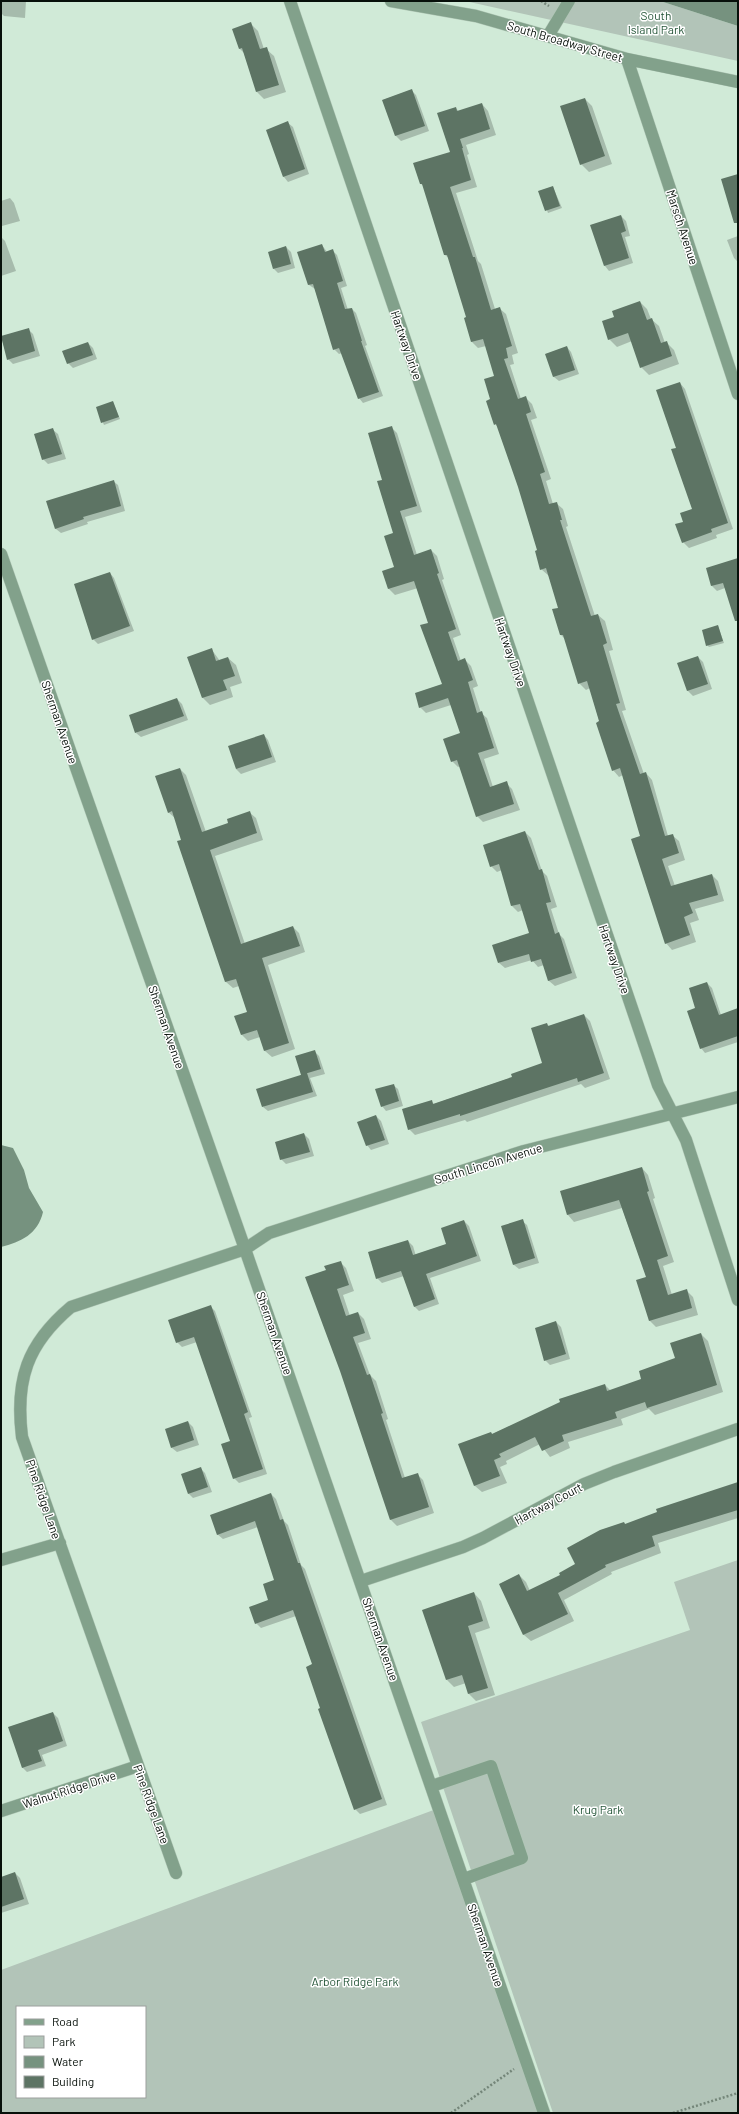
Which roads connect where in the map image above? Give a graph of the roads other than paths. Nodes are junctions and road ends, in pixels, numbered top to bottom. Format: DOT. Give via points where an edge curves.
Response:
graph roads {
  1 [pos="290,1"];
  2 [pos="391,1"];
  3 [pos="569,1"];
  4 [pos="548,36"];
  5 [pos="627,59"];
  6 [pos="738,82"];
  7 [pos="738,394"];
  8 [pos="1,554"];
  9 [pos="738,1097"];
  10 [pos="672,1113"];
  11 [pos="245,1249"];
  12 [pos="738,1300"];
  13 [pos="738,1430"];
  14 [pos="60,1543"];
  15 [pos="1,1560"];
  16 [pos="361,1581"];
  17 [pos="138,1766"];
  18 [pos="432,1786"];
  19 [pos="1,1811"];
  20 [pos="176,1872"];
  21 [pos="464,1879"];
  22 [pos="544,2113"];
  1 -- 10 [label="street, Hartway Drive" via="658,1085"];
  2 -- 4 [label="street, South Broadway Street" via="476,16"];
  3 -- 4 [label="street"];
  4 -- 5 [label="street, South Broadway Street"];
  5 -- 6 [label="street, South Broadway Street"];
  5 -- 7 [label="street, Marsch Avenue"];
  8 -- 11 [label="street, Sherman Avenue"];
  9 -- 10 [label="street, South Lincoln Avenue"];
  10 -- 11 [label="street, South Lincoln Avenue" via="508,1156 269,1233"];
  10 -- 12 [label="street, Hartway Drive" via="686,1140"];
  11 -- 14 [label="street, Pine Ridge Lane" via="71,1307 52,1323 33,1350 23,1377 20,1395 22,1437"];
  11 -- 16 [label="street, Sherman Avenue"];
  13 -- 16 [label="street, Hartway Court" via="594,1480 484,1538"];
  14 -- 15 [label="street"];
  14 -- 17 [label="street, Pine Ridge Lane"];
  16 -- 18 [label="street, Sherman Avenue"];
  17 -- 19 [label="street, Walnut Ridge Drive"];
  17 -- 20 [label="street, Pine Ridge Lane"];
  18 -- 21 [label="street, Sherman Avenue"];
  18 -- 21 [label="street" via="491,1766 522,1858"];
  21 -- 22 [label="street, Sherman Avenue"];
}
